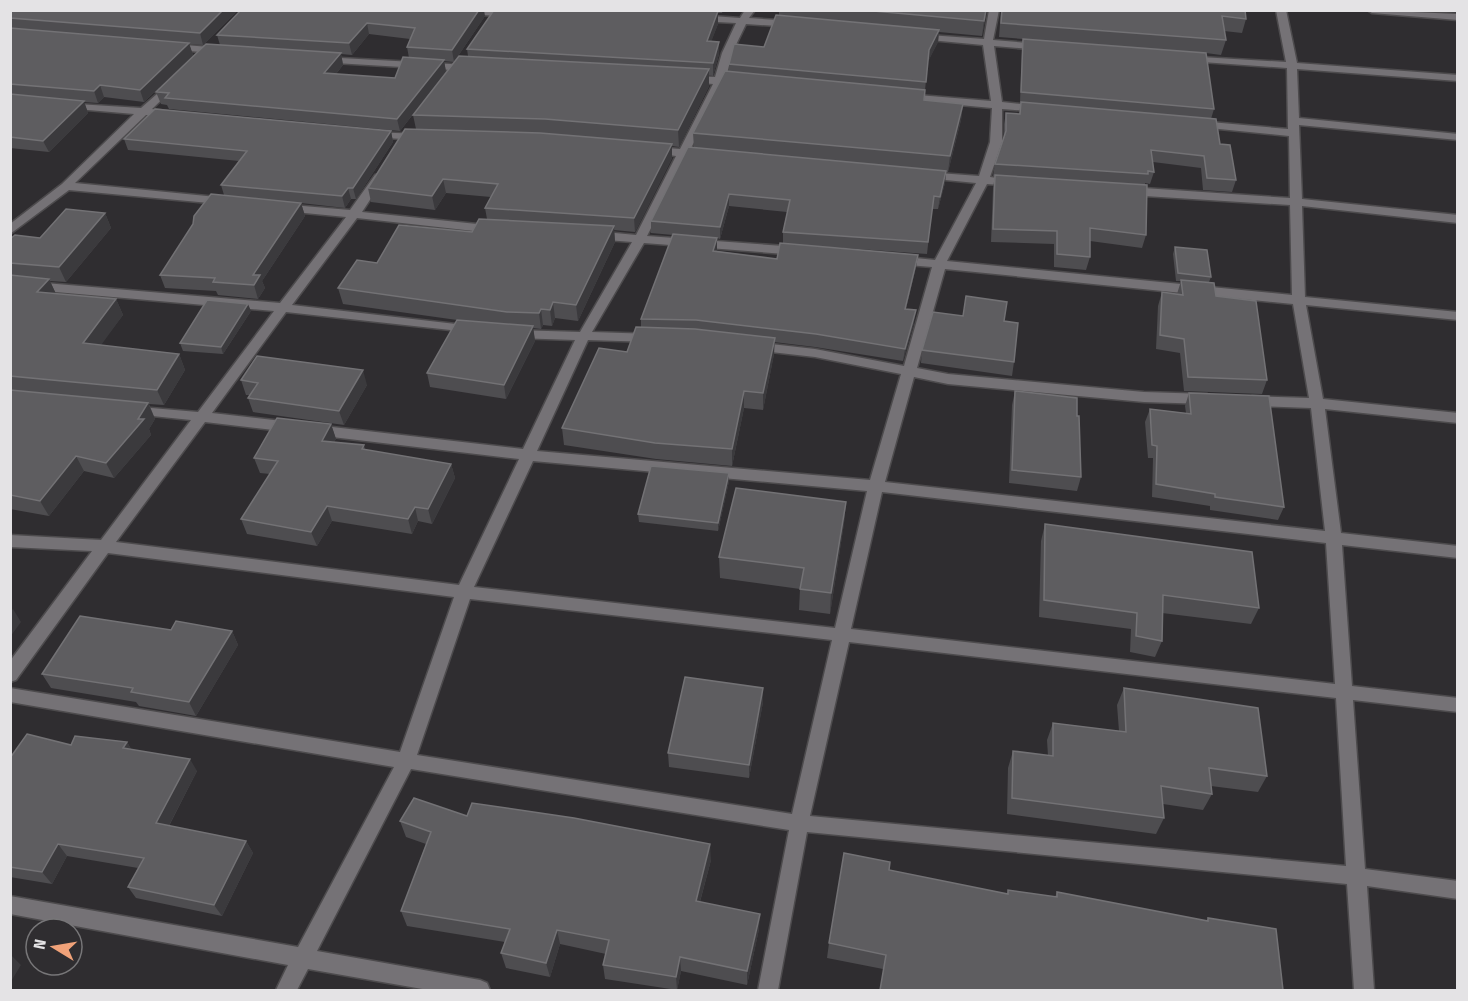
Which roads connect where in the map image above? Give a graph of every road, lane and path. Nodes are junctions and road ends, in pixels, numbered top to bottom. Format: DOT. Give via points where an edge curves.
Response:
graph roads {
  1 [pos="452,10"];
  2 [pos="994,10"];
  3 [pos="1281,10"];
  4 [pos="1372,10"];
  5 [pos="529,14"];
  6 [pos="492,15"];
  7 [pos="746,15"];
  8 [pos="1458,17"];
  9 [pos="684,18"];
  10 [pos="801,24"];
  11 [pos="906,34"];
  12 [pos="988,42"];
  13 [pos="161,46"];
  14 [pos="1047,47"];
  15 [pos="231,52"];
  16 [pos="1175,57"];
  17 [pos="314,59"];
  18 [pos="1292,64"];
  19 [pos="482,68"];
  20 [pos="184,73"];
  21 [pos="1458,78"];
  22 [pos="684,79"];
  23 [pos="720,81"];
  24 [pos="754,84"];
  25 [pos="893,96"];
  26 [pos="55,104"];
  27 [pos="997,105"];
  28 [pos="143,111"];
  29 [pos="1057,111"];
  30 [pos="186,116"];
  31 [pos="1187,123"];
  32 [pos="1293,127"];
  33 [pos="357,133"];
  34 [pos="427,137"];
  35 [pos="1458,137"];
  36 [pos="643,149"];
  37 [pos="684,153"];
  38 [pos="715,157"];
  39 [pos="386,166"];
  40 [pos="917,175"];
  41 [pos="983,180"];
  42 [pos="1030,184"];
  43 [pos="66,186"];
  44 [pos="1111,189"];
  45 [pos="1297,202"];
  46 [pos="239,203"];
  47 [pos="274,206"];
  48 [pos="355,214"];
  49 [pos="1458,219"];
  50 [pos="10,230"];
  51 [pos="503,230"];
  52 [pos="583,235"];
  53 [pos="640,238"];
  54 [pos="813,253"];
  55 [pos="882,258"];
  56 [pos="940,263"];
  57 [pos="10,284"];
  58 [pos="1299,302"];
  59 [pos="283,308"];
  60 [pos="1458,316"];
  61 [pos="583,337"];
  62 [pos="662,338"];
  63 [pos="744,345"];
  64 [pos="908,370"];
  65 [pos="1317,403"];
  66 [pos="113,407"];
  67 [pos="204,417"];
  68 [pos="1458,418"];
  69 [pos="528,455"];
  70 [pos="876,486"];
  71 [pos="1334,540"];
  72 [pos="10,541"];
  73 [pos="102,546"];
  74 [pos="1458,552"];
  75 [pos="464,592"];
  76 [pos="840,633"];
  77 [pos="10,675"];
  78 [pos="1344,693"];
  79 [pos="10,694"];
  80 [pos="1458,705"];
  81 [pos="406,761"];
  82 [pos="799,823"];
  83 [pos="1355,876"];
  84 [pos="1458,890"];
  85 [pos="10,905"];
  86 [pos="301,960"];
  87 [pos="286,990"];
  88 [pos="480,990"];
  89 [pos="768,990"];
  90 [pos="1364,990"];
  1 -- 6 [label="street"];
  2 -- 12 [label="street"];
  3 -- 18 [label="street"];
  4 -- 8 [label="street"];
  5 -- 6 [label="street"];
  7 -- 9 [label="street"];
  7 -- 10 [label="street"];
  7 -- 23 [label="street" via="721,68"];
  11 -- 12 [label="street"];
  12 -- 14 [label="street"];
  12 -- 27 [label="street"];
  13 -- 15 [label="street"];
  16 -- 18 [label="street"];
  17 -- 19 [label="street"];
  18 -- 21 [label="street"];
  18 -- 32 [label="street"];
  20 -- 28 [label="street"];
  22 -- 23 [label="street"];
  23 -- 24 [label="street"];
  23 -- 37 [label="street"];
  25 -- 27 [label="street"];
  26 -- 28 [label="street"];
  27 -- 29 [label="street"];
  27 -- 41 [label="street" via="996,142"];
  28 -- 30 [label="street"];
  28 -- 43 [label="street"];
  31 -- 32 [label="street"];
  32 -- 35 [label="street"];
  32 -- 45 [label="street"];
  33 -- 34 [label="street"];
  36 -- 37 [label="street"];
  37 -- 38 [label="street"];
  37 -- 53 [label="street"];
  39 -- 48 [label="street"];
  40 -- 41 [label="street"];
  41 -- 42 [label="street"];
  41 -- 56 [label="street"];
  43 -- 46 [label="street"];
  43 -- 50 [label="street"];
  44 -- 45 [label="street"];
  45 -- 49 [label="street"];
  45 -- 58 [label="street"];
  47 -- 48 [label="street"];
  48 -- 51 [label="street"];
  48 -- 59 [label="street"];
  52 -- 53 [label="street"];
  53 -- 54 [label="street"];
  53 -- 61 [label="street"];
  55 -- 56 [label="street"];
  56 -- 58 [label="street"];
  56 -- 64 [label="street"];
  57 -- 59 [label="street"];
  58 -- 60 [label="street"];
  58 -- 65 [label="street"];
  59 -- 61 [label="street" via="493,332"];
  59 -- 67 [label="street"];
  61 -- 62 [label="street"];
  61 -- 69 [label="street"];
  63 -- 64 [label="street"];
  64 -- 65 [label="street" via="948,379 1144,397"];
  64 -- 70 [label="street"];
  65 -- 68 [label="street"];
  65 -- 71 [label="street"];
  66 -- 67 [label="street"];
  67 -- 69 [label="street"];
  67 -- 73 [label="street"];
  69 -- 70 [label="street"];
  69 -- 75 [label="street"];
  70 -- 71 [label="street"];
  70 -- 76 [label="street"];
  71 -- 74 [label="street"];
  71 -- 78 [label="street"];
  72 -- 73 [label="street"];
  73 -- 75 [label="street"];
  73 -- 77 [label="street"];
  75 -- 76 [label="street"];
  75 -- 81 [label="street"];
  76 -- 78 [label="street"];
  76 -- 82 [label="street"];
  78 -- 80 [label="street"];
  78 -- 83 [label="street"];
  79 -- 81 [label="street"];
  81 -- 82 [label="street"];
  81 -- 86 [label="street"];
  82 -- 83 [label="street"];
  82 -- 89 [label="street"];
  83 -- 84 [label="street"];
  83 -- 90 [label="street"];
  85 -- 86 [label="street"];
  86 -- 87 [label="street"];
  86 -- 88 [label="street"];
}
